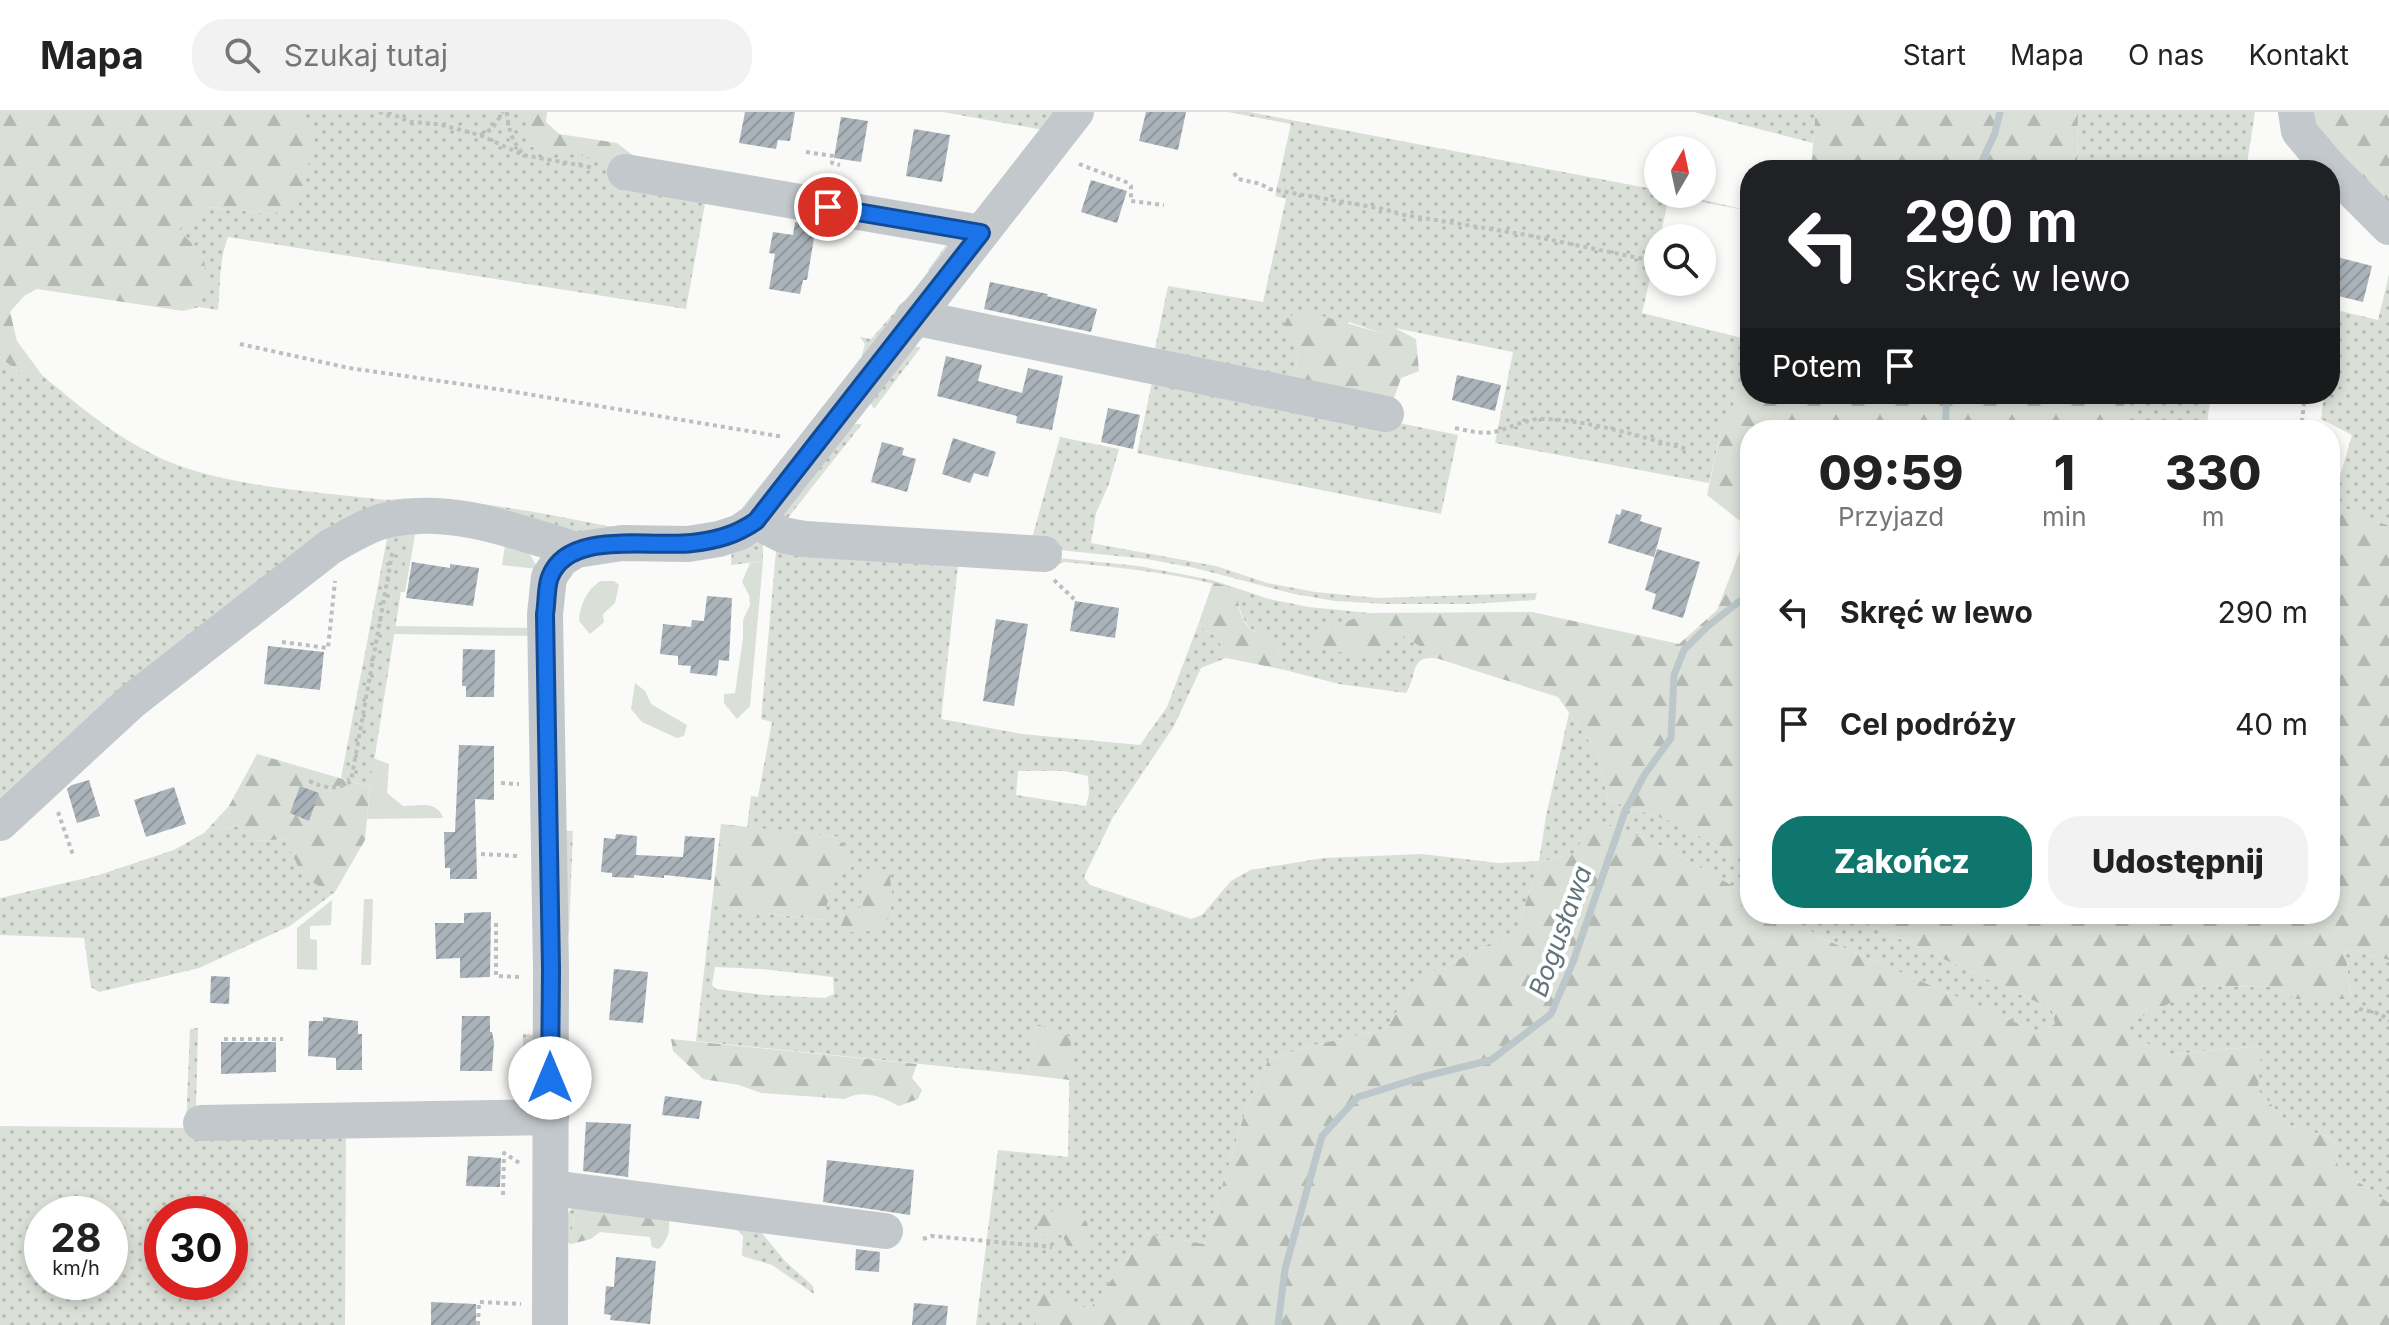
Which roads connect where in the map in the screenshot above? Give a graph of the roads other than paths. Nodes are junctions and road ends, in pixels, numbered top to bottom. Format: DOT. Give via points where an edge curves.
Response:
graph roads {
  1 [pos="1076,112"];
  2 [pos="2296,112"];
  3 [pos="2323,160"];
  4 [pos="625,172"];
  5 [pos="2340,178"];
  6 [pos="2389,227"];
  7 [pos="981,233"];
  8 [pos="913,317"];
  9 [pos="1386,414"];
  10 [pos="756,521"];
  11 [pos="576,550"];
  12 [pos="1047,564"];
  13 [pos="0,823"];
  14 [pos="551,1117"];
  15 [pos="201,1123"];
  16 [pos="541,1178"];
  17 [pos="885,1231"];
  18 [pos="540,1315"];
  1 -- 7 [label="street"];
  2 -- 3 [label="street" via="2299,131"];
  4 -- 7 [label="street"];
  5 -- 6 [label="street"];
  7 -- 8 [label="street"];
  8 -- 9 [label="street"];
  8 -- 10 [label="street"];
  10 -- 11 [label="street" via="740,532 688,544 622,543"];
  10 -- 12 [label="street" via="803,539"];
  11 -- 13 [label="street" via="452,518 398,519 357,532 317,557 132,701"];
  11 -- 14 [label="street" via="561,559 549,577 545,614"];
  14 -- 15 [label="street"];
  14 -- 16 [label="street"];
  16 -- 17 [label="street"];
  16 -- 18 [label="street"];
}
